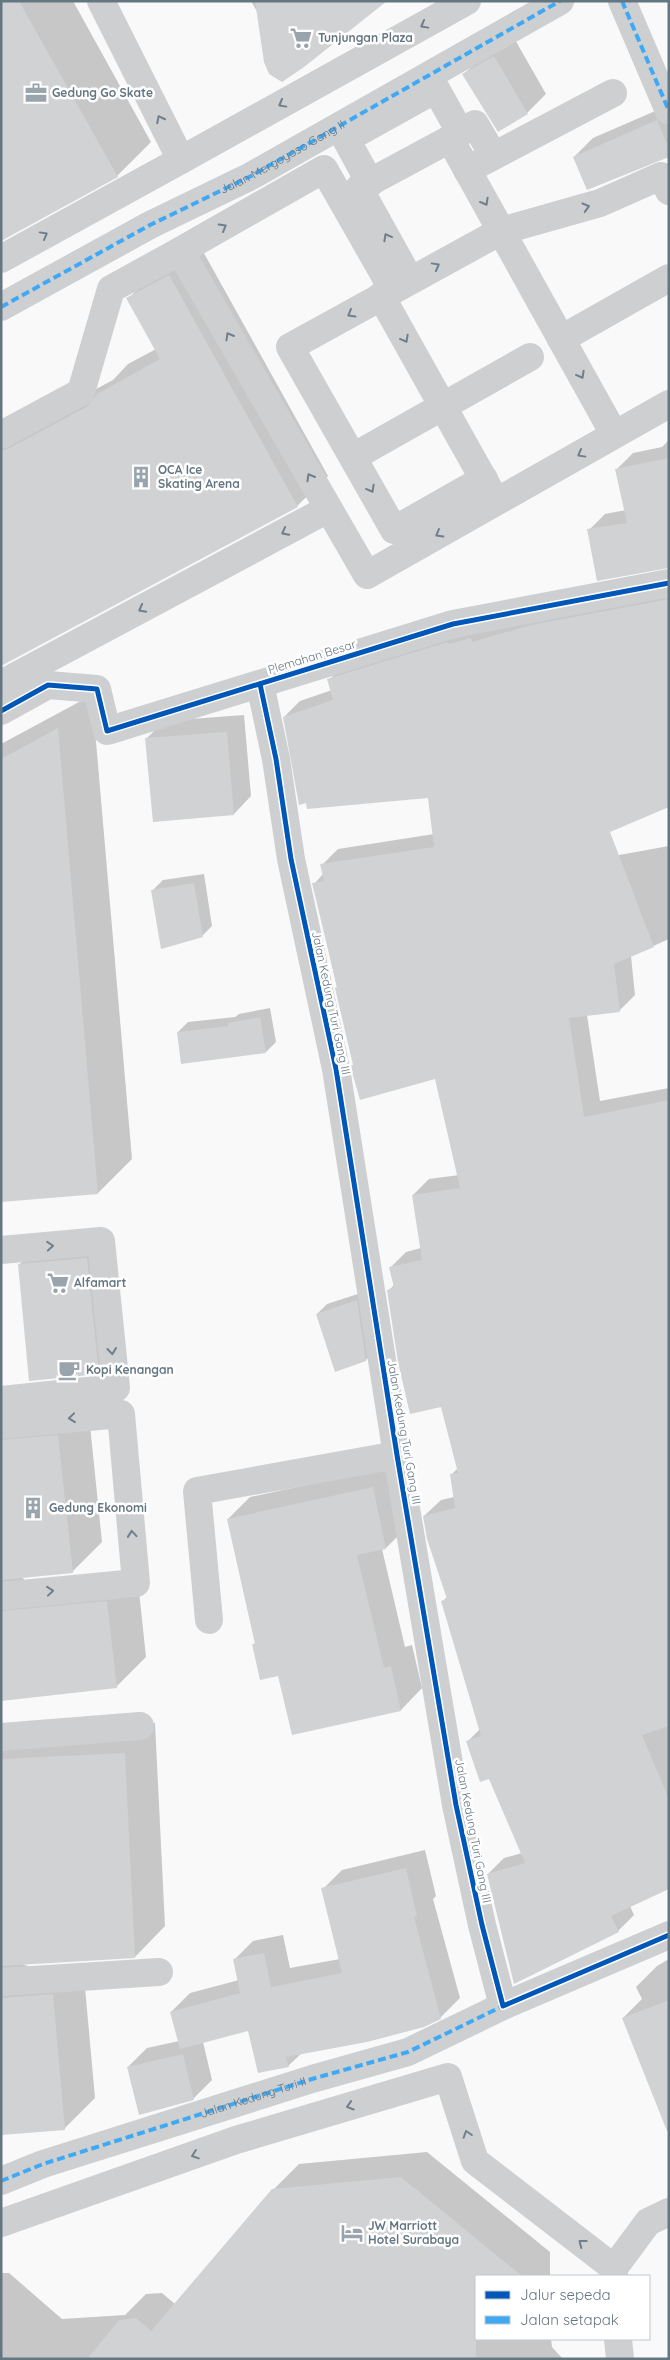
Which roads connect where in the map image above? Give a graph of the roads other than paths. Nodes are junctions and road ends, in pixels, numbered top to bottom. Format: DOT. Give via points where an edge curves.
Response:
graph roads {
  1 [pos="102,1"];
  2 [pos="467,1"];
  3 [pos="560,1"];
  4 [pos="622,1"];
  5 [pos="613,93"];
  6 [pos="669,111"];
  7 [pos="455,135"];
  8 [pos="493,156"];
  9 [pos="181,160"];
  10 [pos="467,170"];
  11 [pos="370,183"];
  12 [pos="669,191"];
  13 [pos="501,231"];
  14 [pos="180,251"];
  15 [pos="1,259"];
  16 [pos="669,278"];
  17 [pos="395,289"];
  18 [pos="1,307"];
  19 [pos="560,339"];
  20 [pos="530,357"];
  21 [pos="669,404"];
  22 [pos="443,406"];
  23 [pos="614,434"];
  24 [pos="1,435"];
  25 [pos="353,457"];
  26 [pos="490,490"];
  27 [pos="328,509"];
  28 [pos="669,584"];
  29 [pos="1,684"];
  30 [pos="260,684"];
  31 [pos="1,711"];
  32 [pos="1,1250"];
  33 [pos="1,1400"];
  34 [pos="1,1426"];
  35 [pos="397,1455"];
  36 [pos="1,1596"];
  37 [pos="209,1620"];
  38 [pos="140,1726"];
  39 [pos="1,1737"];
  40 [pos="669,1935"];
  41 [pos="159,1972"];
  42 [pos="1,1982"];
  43 [pos="503,2006"];
  44 [pos="1,2181"];
  45 [pos="669,2212"];
  46 [pos="1,2222"];
  47 [pos="614,2272"];
  48 [pos="618,2340"];
  49 [pos="620,2359"];
  9 -- 1 [label="street, one-way"];
  2 -- 9 [label="street, one-way"];
  3 -- 18 [label="street, Jalan Mergoyoso Gang II" via="250,176 150,225"];
  4 -- 6 [label="street"];
  5 -- 8 [label="street"];
  7 -- 8 [label="street" via="475,124"];
  7 -- 10 [label="street"];
  7 -- 11 [label="street"];
  7 -- 11 [label="street" via="436,89 346,139"];
  8 -- 10 [label="street"];
  15 -- 9 [label="street, one-way"];
  10 -- 13 [label="street, one-way"];
  17 -- 11 [label="street, one-way" via="359,188"];
  13 -- 12 [label="street, one-way" via="600,203 660,176"];
  17 -- 13 [label="street, one-way"];
  13 -- 19 [label="street"];
  14 -- 17 [label="street, one-way" via="324,169"];
  14 -- 24 [label="street" via="111,289 81,392"];
  27 -- 14 [label="street, one-way"];
  16 -- 19 [label="street"];
  17 -- 22 [label="street, one-way"];
  17 -- 25 [label="street, one-way" via="290,348"];
  19 -- 23 [label="street, one-way"];
  20 -- 22 [label="street"];
  21 -- 23 [label="street"];
  22 -- 25 [label="street"];
  22 -- 26 [label="street"];
  23 -- 26 [label="street, one-way"];
  25 -- 26 [label="street, one-way" via="394,530"];
  26 -- 27 [label="street, one-way" via="367,575"];
  27 -- 29 [label="street, one-way"];
  28 -- 30 [label="street, Plemahan Besar" via="453,624"];
  30 -- 31 [label="street, Plemahan Besar" via="107,731 97,689 48,685"];
  30 -- 35 [label="street, Jalan Kedung Turi Gang III" via="276,759 291,859 336,1069"];
  32 -- 33 [label="street, one-way" via="101,1241 116,1388"];
  36 -- 34 [label="street, one-way" via="136,1583 120,1414"];
  35 -- 37 [label="street" via="197,1491"];
  35 -- 43 [label="street, Jalan Kedung Turi Gang III" via="456,1805"];
  38 -- 39 [label="street"];
  40 -- 43 [label="street"];
  41 -- 42 [label="street"];
  43 -- 44 [label="street, Jalan Kedung Turi II" via="408,2052 43,2164"];
  45 -- 47 [label="street" via="648,2222"];
  47 -- 46 [label="street, one-way" via="476,2161 448,2077 236,2140"];
  48 -- 49 [label="street"];
}
